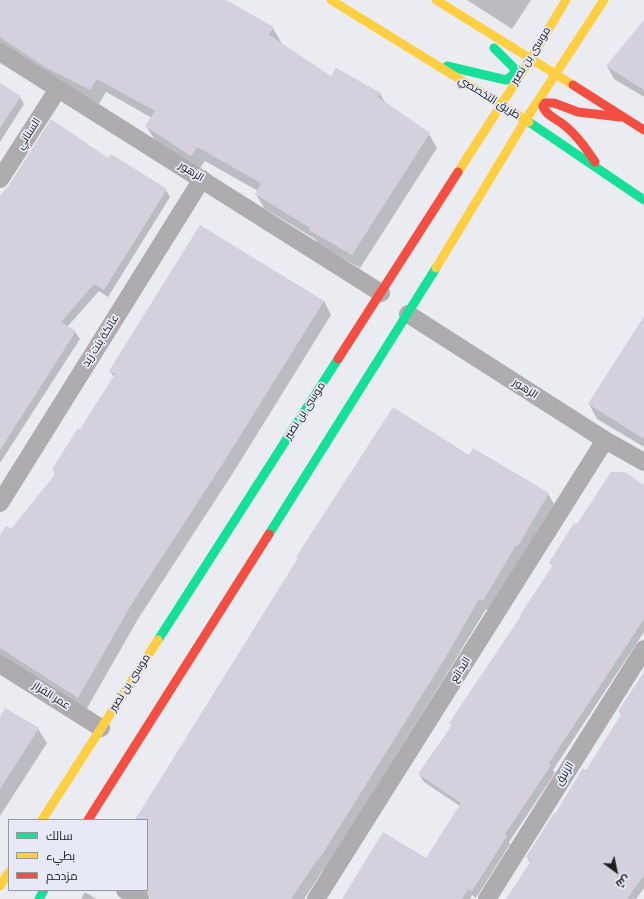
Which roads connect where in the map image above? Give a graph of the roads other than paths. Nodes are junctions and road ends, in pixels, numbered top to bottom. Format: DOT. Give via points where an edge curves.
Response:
graph roads {
  1 [pos="331,0"];
  2 [pos="436,0"];
  3 [pos="566,0"];
  4 [pos="604,0"];
  5 [pos="462,16"];
  6 [pos="552,24"];
  7 [pos="580,33"];
  8 [pos="547,49"];
  9 [pos="0,52"];
  10 [pos="559,55"];
  11 [pos="530,60"];
  12 [pos="434,64"];
  13 [pos="555,73"];
  14 [pos="58,89"];
  15 [pos="500,104"];
  16 [pos="625,118"];
  17 [pos="525,120"];
  18 [pos="644,130"];
  19 [pos="478,140"];
  20 [pos="502,158"];
  21 [pos="601,171"];
  22 [pos="0,179"];
  23 [pos="202,179"];
  24 [pos="644,200"];
  25 [pos="381,293"];
  26 [pos="408,314"];
  27 [pos="605,440"];
  28 [pos="644,462"];
  29 [pos="0,503"];
  30 [pos="644,649"];
  31 [pos="0,664"];
  32 [pos="101,728"];
  33 [pos="43,819"];
  34 [pos="89,819"];
  35 [pos="8,874"];
  36 [pos="0,886"];
  37 [pos="127,891"];
  38 [pos="140,899"];
  39 [pos="316,899"];
  40 [pos="487,899"];
  1 -- 12 [label="street, طريق التخصصي"];
  2 -- 5 [label="street"];
  3 -- 6 [label="street, موسى بن نصير"];
  4 -- 7 [label="street"];
  5 -- 11 [label="street"];
  5 -- 12 [label="street" via="515,69 513,76 506,80"];
  6 -- 8 [label="street" via="544,46"];
  6 -- 11 [label="street, موسى بن نصير"];
  7 -- 10 [label="street" via="565,53"];
  7 -- 13 [label="street"];
  9 -- 14 [label="street, الزهور"];
  11 -- 13 [label="street"];
  11 -- 15 [label="street, موسى بن نصير"];
  12 -- 15 [label="street, طريق التخصصي"];
  13 -- 16 [label="street"];
  13 -- 17 [label="street"];
  14 -- 22 [label="street, السناني"];
  14 -- 23 [label="street, الزهور"];
  15 -- 17 [label="street, طريق التخصصي"];
  15 -- 19 [label="street, موسى بن نصير"];
  16 -- 18 [label="street"];
  16 -- 21 [label="street" via="578,112 550,101 543,106 547,113 574,132"];
  17 -- 20 [label="street"];
  17 -- 21 [label="street, طريق التخصصي"];
  19 -- 20 [label="street" via="494,128 502,129 510,135"];
  19 -- 25 [label="street, موسى بن نصير"];
  20 -- 26 [label="street"];
  21 -- 24 [label="street, طريق التخصصي"];
  23 -- 25 [label="street, الزهور"];
  23 -- 29 [label="street, عاتكة بنت زيد"];
  25 -- 32 [label="street, موسى بن نصير"];
  26 -- 27 [label="street, الزهور"];
  26 -- 34 [label="street"];
  27 -- 28 [label="street, الزهور"];
  27 -- 39 [label="street, البدائع"];
  30 -- 40 [label="street, الزنبق"];
  31 -- 32 [label="street, عمر القزاز"];
  32 -- 33 [label="street, موسى بن نصير"];
  35 -- 36 [label="street"];
  37 -- 38 [label="street"];
}
